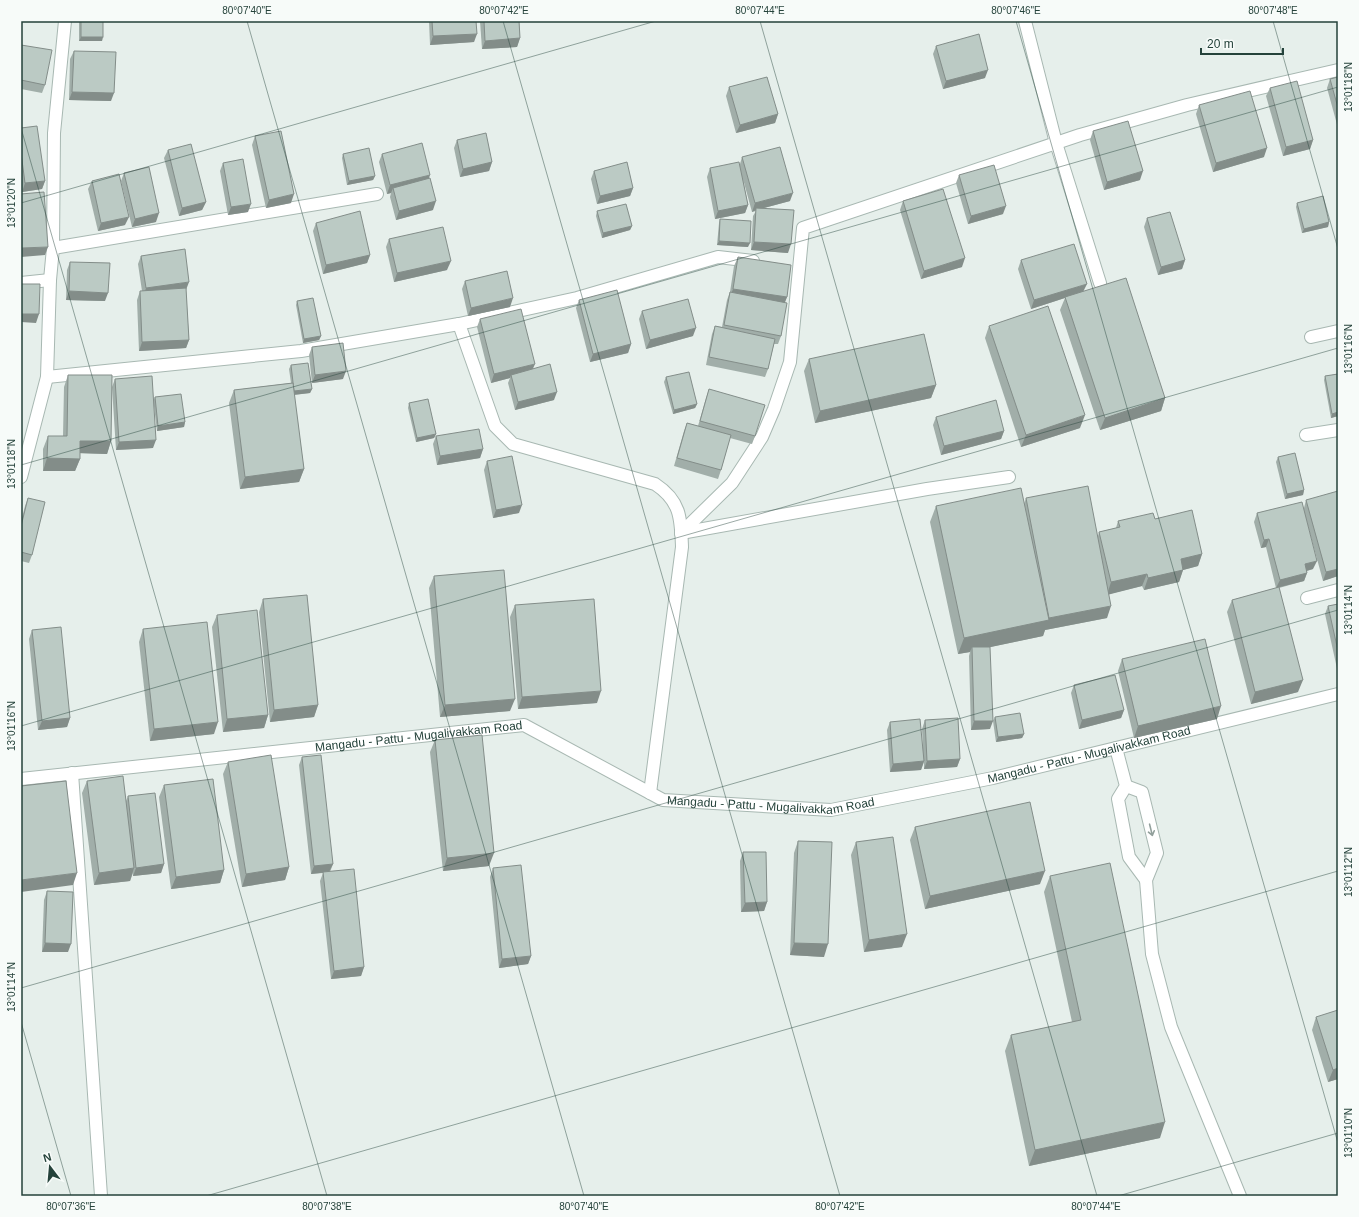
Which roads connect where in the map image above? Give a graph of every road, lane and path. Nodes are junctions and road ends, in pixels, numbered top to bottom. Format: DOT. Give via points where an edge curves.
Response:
graph roads {
  1 [pos="65,21"];
  2 [pos="1025,21"];
  3 [pos="1338,70"];
  4 [pos="1056,143"];
  5 [pos="377,194"];
  6 [pos="53,248"];
  7 [pos="762,262"];
  8 [pos="50,280"];
  9 [pos="21,283"];
  10 [pos="1100,283"];
  11 [pos="459,324"];
  12 [pos="1338,331"];
  13 [pos="1311,337"];
  14 [pos="47,377"];
  15 [pos="1338,430"];
  16 [pos="1306,435"];
  17 [pos="21,477"];
  18 [pos="1009,477"];
  19 [pos="681,533"];
  20 [pos="1338,590"];
  21 [pos="1307,598"];
  22 [pos="1338,694"];
  23 [pos="1116,748"];
  24 [pos="72,773"];
  25 [pos="21,779"];
  26 [pos="1126,786"];
  27 [pos="650,793"];
  28 [pos="1146,880"];
  29 [pos="101,1196"];
  30 [pos="1240,1196"];
  1 -- 6 [label="street" via="54,133"];
  2 -- 4 [label="street"];
  3 -- 4 [label="street" via="1187,105"];
  4 -- 10 [label="street"];
  4 -- 19 [label="street" via="803,228 795,266 790,362 774,409 762,437 732,483"];
  5 -- 6 [label="street"];
  6 -- 8 [label="street"];
  7 -- 11 [label="street" via="718,257 577,298"];
  8 -- 9 [label="street"];
  8 -- 14 [label="street"];
  11 -- 14 [label="street" via="301,351"];
  11 -- 19 [label="street" via="496,426 513,444 655,484 667,492 681,516"];
  12 -- 13 [label="street"];
  14 -- 17 [label="street"];
  15 -- 16 [label="street"];
  18 -- 19 [label="street"];
  19 -- 27 [label="street" via="682,547"];
  20 -- 21 [label="street"];
  22 -- 23 [label="street, Mangadu - Pattu - Mugalivakkam Road"];
  23 -- 26 [label="street"];
  23 -- 27 [label="street, Mangadu - Pattu - Mugalivakkam Road" via="993,778 830,810 663,800"];
  24 -- 25 [label="street, Mangadu - Pattu - Mugalivakkam Road"];
  24 -- 27 [label="street, Mangadu - Pattu - Mugalivakkam Road" via="524,725"];
  24 -- 29 [label="street"];
  26 -- 28 [label="street" via="1118,799 1129,857"];
  26 -- 28 [label="street, one-way" via="1142,792 1157,853"];
  28 -- 30 [label="street" via="1152,954 1172,1027"];
}
